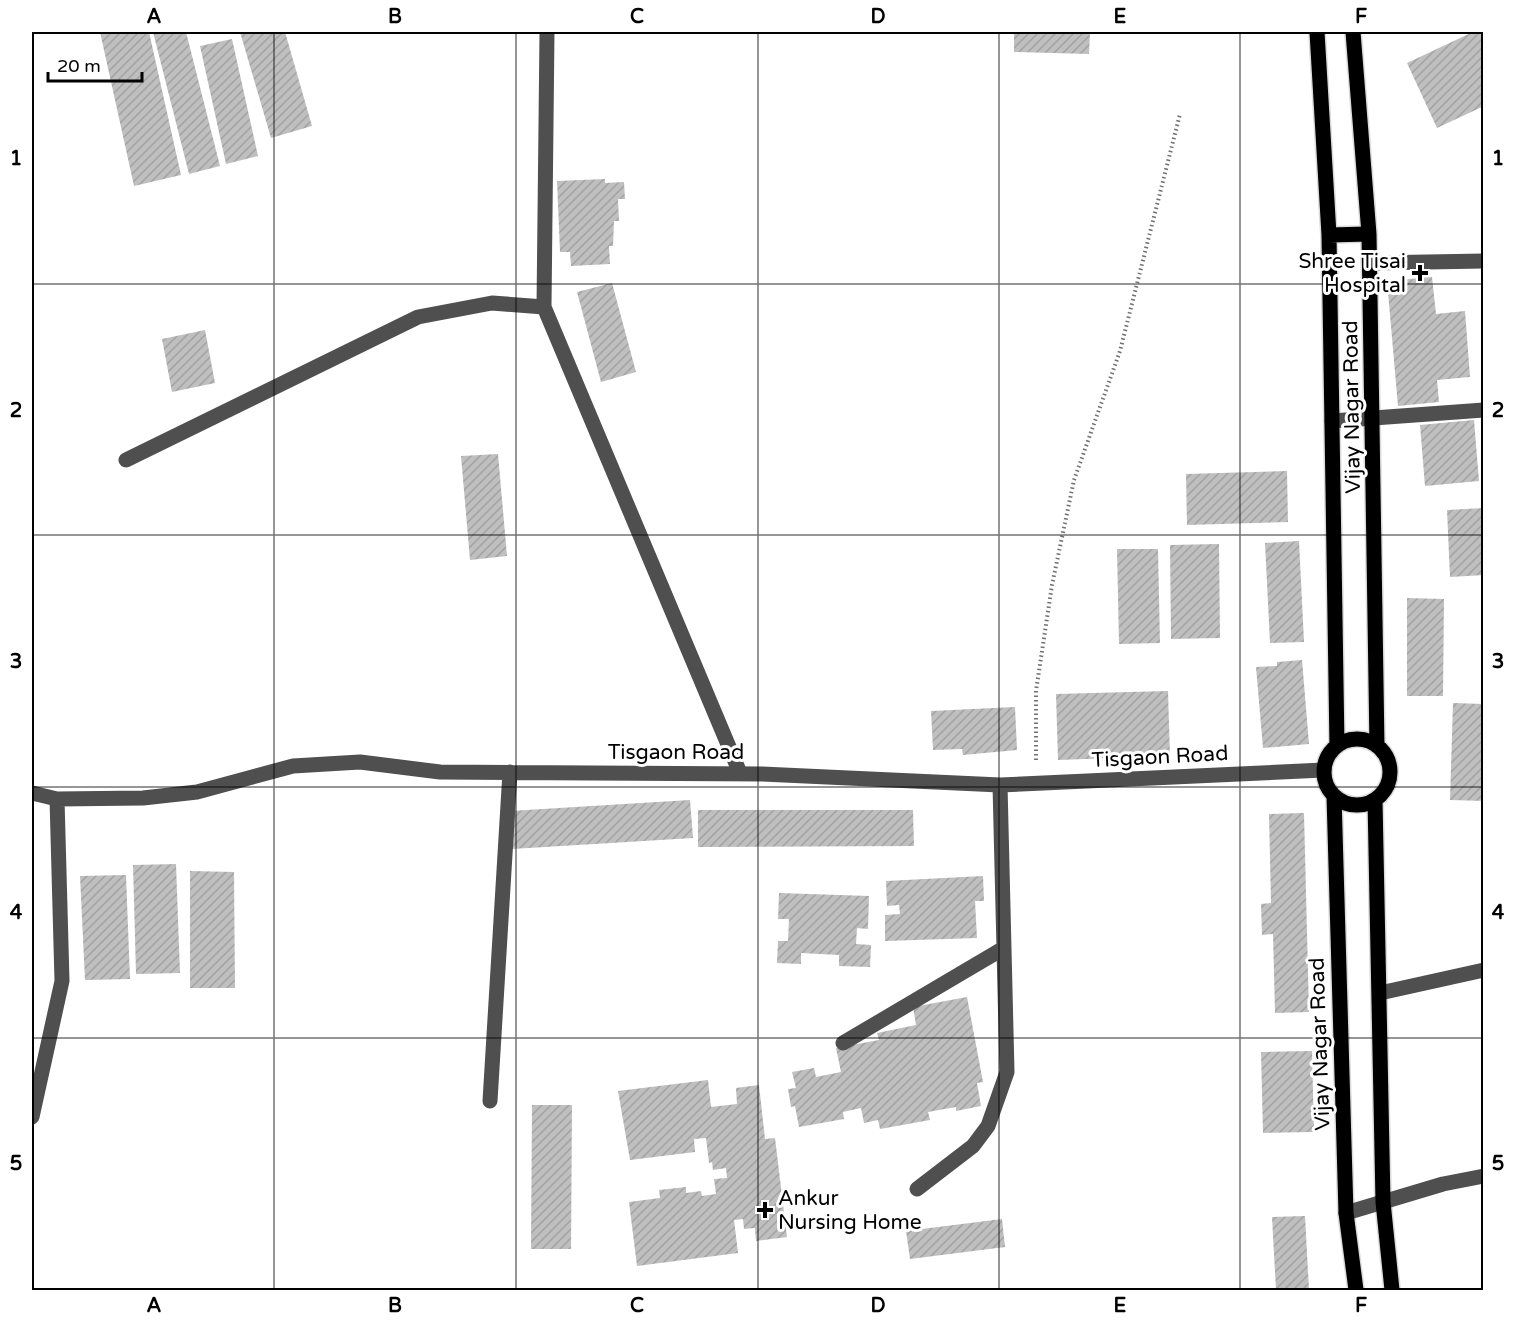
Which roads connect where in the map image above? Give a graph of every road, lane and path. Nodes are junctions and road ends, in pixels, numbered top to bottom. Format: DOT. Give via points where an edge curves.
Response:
graph roads {
  1 [pos="547,32"];
  2 [pos="1317,32"];
  3 [pos="1353,32"];
  4 [pos="1180,114"];
  5 [pos="1369,234"];
  6 [pos="1329,235"];
  7 [pos="1484,261"];
  8 [pos="1370,262"];
  9 [pos="544,307"];
  10 [pos="1484,410"];
  11 [pos="1373,418"];
  12 [pos="1332,421"];
  13 [pos="126,460"];
  14 [pos="1337,746"];
  15 [pos="1377,746"];
  16 [pos="1324,770"];
  17 [pos="510,772"];
  18 [pos="740,773"];
  19 [pos="1000,785"];
  20 [pos="1035,785"];
  21 [pos="32,793"];
  22 [pos="1334,796"];
  23 [pos="57,799"];
  24 [pos="1375,800"];
  25 [pos="1004,948"];
  26 [pos="1484,970"];
  27 [pos="1380,993"];
  28 [pos="843,1043"];
  29 [pos="490,1101"];
  30 [pos="32,1117"];
  31 [pos="1483,1180"];
  32 [pos="917,1190"];
  33 [pos="1383,1202"];
  34 [pos="1347,1213"];
  35 [pos="1356,1290"];
  36 [pos="1392,1290"];
  1 -- 9 [label="street"];
  2 -- 6 [label="main road, Vijay Nagar Road"];
  3 -- 5 [label="main road, Vijay Nagar Road"];
  4 -- 20 [label="path" via="1120,351 1074,480 1052,585 1036,691"];
  5 -- 6 [label="main road"];
  5 -- 8 [label="main road, Vijay Nagar Road"];
  6 -- 12 [label="main road, Vijay Nagar Road"];
  7 -- 8 [label="street"];
  8 -- 11 [label="main road, Vijay Nagar Road"];
  9 -- 13 [label="street" via="492,303 418,317"];
  9 -- 18 [label="street"];
  10 -- 11 [label="street"];
  11 -- 12 [label="street"];
  11 -- 15 [label="main road, Vijay Nagar Road"];
  12 -- 14 [label="main road, Vijay Nagar Road"];
  14 -- 15 [label="main road" via="1358,739"];
  14 -- 16 [label="main road" via="1329,754"];
  15 -- 24 [label="main road" via="1390,774"];
  16 -- 20 [label="street, Tisgaon Road"];
  16 -- 22 [label="main road" via="1327,787"];
  17 -- 18 [label="street, Tisgaon Road"];
  17 -- 23 [label="street, Tisgaon Road" via="440,772 360,762 315,764 293,766 197,792 143,798"];
  17 -- 29 [label="street"];
  18 -- 19 [label="street, Tisgaon Road"];
  19 -- 20 [label="street, Tisgaon Road"];
  19 -- 25 [label="street"];
  21 -- 23 [label="street, Tisgaon Road"];
  22 -- 24 [label="main road" via="1353,805"];
  22 -- 34 [label="main road, Vijay Nagar Road"];
  23 -- 30 [label="street" via="62,981"];
  24 -- 27 [label="main road"];
  25 -- 28 [label="street"];
  25 -- 32 [label="street" via="1007,1072 988,1126 973,1146"];
  26 -- 27 [label="street"];
  27 -- 33 [label="main road"];
  31 -- 33 [label="street" via="1443,1184"];
  33 -- 34 [label="street"];
  33 -- 36 [label="main road"];
  34 -- 35 [label="main road, Vijay Nagar Road"];
}
